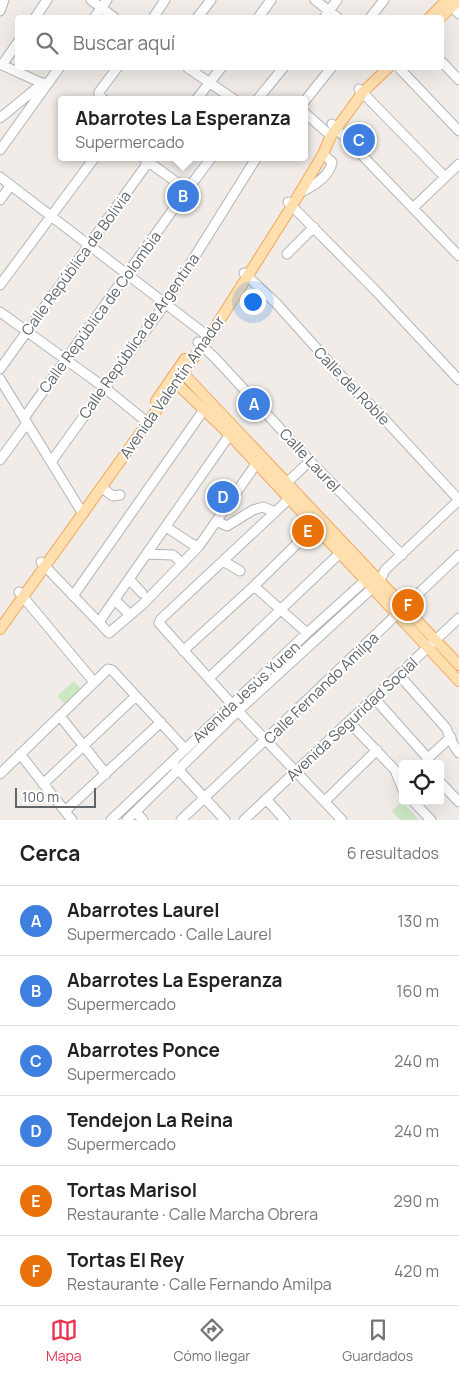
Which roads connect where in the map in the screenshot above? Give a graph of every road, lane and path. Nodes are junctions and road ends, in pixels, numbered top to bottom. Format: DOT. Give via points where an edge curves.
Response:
graph roads {
  1 [pos="4,0"];
  2 [pos="47,0"];
  3 [pos="91,0"];
  4 [pos="165,0"];
  5 [pos="211,0"];
  6 [pos="271,0"];
  7 [pos="315,0"];
  8 [pos="337,0"];
  9 [pos="384,0"];
  10 [pos="104,4"];
  11 [pos="452,4"];
  12 [pos="0,11"];
  13 [pos="326,14"];
  14 [pos="37,15"];
  15 [pos="96,15"];
  16 [pos="113,15"];
  17 [pos="155,15"];
  18 [pos="199,15"];
  19 [pos="260,15"];
  20 [pos="372,15"];
  21 [pos="434,15"];
  22 [pos="443,15"];
  23 [pos="15,46"];
  24 [pos="1,64"];
  25 [pos="444,64"];
  26 [pos="57,70"];
  27 [pos="116,70"];
  28 [pos="191,70"];
  29 [pos="219,70"];
  30 [pos="281,70"];
  31 [pos="329,70"];
  32 [pos="377,70"];
  33 [pos="386,70"];
  34 [pos="401,70"];
  35 [pos="459,80"];
  36 [pos="209,83"];
  37 [pos="44,84"];
  38 [pos="361,91"];
  39 [pos="99,96"];
  40 [pos="199,96"];
  41 [pos="229,96"];
  42 [pos="260,96"];
  43 [pos="308,97"];
  44 [pos="308,115"];
  45 [pos="0,118"];
  46 [pos="332,130"];
  47 [pos="459,131"];
  48 [pos="0,150"];
  49 [pos="92,161"];
  50 [pos="147,161"];
  51 [pos="151,161"];
  52 [pos="209,161"];
  53 [pos="255,161"];
  54 [pos="459,166"];
  55 [pos="0,177"];
  56 [pos="445,177"];
  57 [pos="11,185"];
  58 [pos="187,190"];
  59 [pos="0,200"];
  60 [pos="290,204"];
  61 [pos="413,208"];
  62 [pos="50,216"];
  63 [pos="314,227"];
  64 [pos="88,246"];
  65 [pos="287,254"];
  66 [pos="459,256"];
  67 [pos="127,275"];
  68 [pos="246,275"];
  69 [pos="0,285"];
  70 [pos="166,304"];
  71 [pos="0,312"];
  72 [pos="26,332"];
  73 [pos="204,340"];
  74 [pos="66,361"];
  75 [pos="0,368"];
  76 [pos="181,371"];
  77 [pos="0,380"];
  78 [pos="459,380"];
  79 [pos="174,381"];
  80 [pos="105,388"];
  81 [pos="203,410"];
  82 [pos="25,420"];
  83 [pos="146,421"];
  84 [pos="232,432"];
  85 [pos="0,460"];
  86 [pos="310,461"];
  87 [pos="50,462"];
  88 [pos="256,464"];
  89 [pos="283,486"];
  90 [pos="102,488"];
  91 [pos="120,495"];
  92 [pos="289,499"];
  93 [pos="459,500"];
  94 [pos="81,512"];
  95 [pos="275,512"];
  96 [pos="216,521"];
  97 [pos="315,526"];
  98 [pos="166,527"];
  99 [pos="199,546"];
  100 [pos="340,553"];
  101 [pos="147,554"];
  102 [pos="402,555"];
  103 [pos="458,557"];
  104 [pos="224,561"];
  105 [pos="182,563"];
  106 [pos="43,565"];
  107 [pos="240,571"];
  108 [pos="129,579"];
  109 [pos="373,581"];
  110 [pos="254,586"];
  111 [pos="142,593"];
  112 [pos="21,595"];
  113 [pos="73,596"];
  114 [pos="115,600"];
  115 [pos="282,609"];
  116 [pos="401,611"];
  117 [pos="130,615"];
  118 [pos="459,618"];
  119 [pos="0,619"];
  120 [pos="99,622"];
  121 [pos="0,629"];
  122 [pos="307,633"];
  123 [pos="436,640"];
  124 [pos="428,648"];
  125 [pos="183,651"];
  126 [pos="459,666"];
  127 [pos="399,675"];
  128 [pos="209,678"];
  129 [pos="459,681"];
  130 [pos="94,682"];
  131 [pos="136,696"];
  132 [pos="374,698"];
  133 [pos="235,708"];
  134 [pos="60,716"];
  135 [pos="161,722"];
  136 [pos="348,722"];
  137 [pos="267,740"];
  138 [pos="456,744"];
  139 [pos="82,745"];
  140 [pos="186,749"];
  141 [pos="376,750"];
  142 [pos="20,754"];
  143 [pos="426,760"];
  144 [pos="429,760"];
  145 [pos="172,762"];
  146 [pos="179,770"];
  147 [pos="297,771"];
  148 [pos="0,774"];
  149 [pos="106,774"];
  150 [pos="399,779"];
  151 [pos="43,784"];
  152 [pos="444,786"];
  153 [pos="204,799"];
  154 [pos="266,799"];
  155 [pos="325,801"];
  156 [pos="459,802"];
  157 [pos="417,805"];
  158 [pos="65,811"];
  159 [pos="136,812"];
  160 [pos="429,819"];
  161 [pos="72,820"];
  162 [pos="111,820"];
  163 [pos="127,820"];
  164 [pos="143,820"];
  165 [pos="181,820"];
  166 [pos="225,820"];
  167 [pos="244,820"];
  168 [pos="285,820"];
  169 [pos="342,820"];
  1 -- 12 [label="street"];
  2 -- 14 [label="street"];
  3 -- 10 [label="street"];
  4 -- 17 [label="street"];
  5 -- 18 [label="street"];
  6 -- 19 [label="street"];
  7 -- 13 [label="street"];
  8 -- 13 [label="street"];
  9 -- 20 [label="street"];
  10 -- 15 [label="street"];
  10 -- 16 [label="street"];
  11 -- 21 [label="main road"];
  11 -- 22 [label="main road"];
  23 -- 24 [label="street"];
  24 -- 37 [label="street"];
  25 -- 35 [label="street"];
  26 -- 37 [label="street"];
  27 -- 39 [label="street"];
  28 -- 36 [label="street"];
  29 -- 36 [label="street"];
  30 -- 42 [label="street"];
  31 -- 43 [label="street"];
  32 -- 38 [label="main road, Avenida Valentín Amador"];
  33 -- 38 [label="main road, Avenida Valentín Amador"];
  34 -- 47 [label="street"];
  36 -- 40 [label="street"];
  36 -- 41 [label="street"];
  37 -- 45 [label="street"];
  37 -- 48 [label="street"];
  38 -- 46 [label="main road, Avenida Valentín Amador"];
  38 -- 56 [label="street"];
  44 -- 46 [label="street"];
  46 -- 60 [label="main road, Avenida Valentín Amador"];
  46 -- 60 [label="main road, Avenida Valentín Amador" via="323,154"];
  46 -- 61 [label="street"];
  49 -- 62 [label="street"];
  50 -- 64 [label="street, Calle República de Bolivia"];
  51 -- 58 [label="street"];
  52 -- 58 [label="street, Calle República de Colombia"];
  53 -- 70 [label="street, Calle República de Argentina"];
  54 -- 56 [label="street"];
  55 -- 57 [label="street, Calle Laurel"];
  56 -- 61 [label="street"];
  57 -- 59 [label="street"];
  57 -- 62 [label="street, Calle Laurel"];
  58 -- 67 [label="street, Calle República de Colombia"];
  60 -- 63 [label="street"];
  60 -- 68 [label="main road, Avenida Valentín Amador"];
  61 -- 66 [label="street"];
  62 -- 64 [label="street, Calle Laurel"];
  62 -- 69 [label="street"];
  63 -- 65 [label="street"];
  63 -- 78 [label="street"];
  64 -- 67 [label="street, Calle Laurel"];
  64 -- 72 [label="street, Calle República de Bolivia"];
  67 -- 70 [label="street, Calle Laurel"];
  67 -- 74 [label="street, Calle República de Colombia"];
  68 -- 73 [label="main road, Avenida Valentín Amador"];
  68 -- 93 [label="street, Calle del Roble" via="276,303"];
  70 -- 73 [label="street, Calle Laurel"];
  70 -- 80 [label="street, Calle República de Argentina"];
  71 -- 72 [label="street"];
  72 -- 74 [label="street"];
  72 -- 75 [label="street, Calle República de Bolivia"];
  73 -- 76 [label="main road, Avenida Valentín Amador"];
  73 -- 86 [label="street, Calle Laurel"];
  74 -- 80 [label="street"];
  74 -- 82 [label="street, Calle República de Colombia"];
  76 -- 79 [label="main road, Avenida Valentín Amador"];
  76 -- 84 [label="main road"];
  77 -- 82 [label="street"];
  79 -- 81 [label="main road"];
  79 -- 83 [label="main road, Avenida Valentín Amador"];
  80 -- 83 [label="street"];
  80 -- 87 [label="street, Calle República de Argentina"];
  81 -- 84 [label="main road"];
  81 -- 113 [label="street"];
  82 -- 85 [label="street, Calle República de Colombia"];
  82 -- 87 [label="street"];
  83 -- 90 [label="main road, Avenida Valentín Amador"];
  83 -- 94 [label="main road, Avenida Valentín Amador"];
  84 -- 88 [label="main road"];
  84 -- 89 [label="main road"];
  84 -- 98 [label="street"];
  86 -- 89 [label="street"];
  86 -- 102 [label="street, Calle Laurel"];
  87 -- 94 [label="street"];
  88 -- 89 [label="main road"];
  88 -- 96 [label="street"];
  89 -- 92 [label="main road"];
  89 -- 109 [label="main road"];
  90 -- 91 [label="street" via="113,496"];
  90 -- 94 [label="main road, Avenida Valentín Amador"];
  92 -- 95 [label="street"];
  92 -- 97 [label="main road"];
  93 -- 102 [label="street, Avenida Jesús Yuren"];
  94 -- 106 [label="main road, Avenida Valentín Amador"];
  95 -- 96 [label="street" via="263,507 228,526"];
  95 -- 104 [label="street"];
  96 -- 99 [label="street"];
  97 -- 100 [label="main road"];
  97 -- 110 [label="street"];
  98 -- 99 [label="street"];
  98 -- 101 [label="street"];
  99 -- 105 [label="street"];
  100 -- 109 [label="main road"];
  100 -- 115 [label="street"];
  101 -- 105 [label="street" via="173,555"];
  101 -- 108 [label="street"];
  102 -- 109 [label="street, Avenida Jesús Yuren"];
  103 -- 116 [label="street, Calle Fernando Amilpa"];
  104 -- 107 [label="street"];
  104 -- 125 [label="street" via="159,623"];
  105 -- 117 [label="street"];
  106 -- 112 [label="main road, Avenida Valentín Amador"];
  106 -- 113 [label="street"];
  108 -- 111 [label="street"];
  108 -- 114 [label="street"];
  109 -- 116 [label="main road"];
  109 -- 122 [label="street, Avenida Jesús Yuren"];
  109 -- 133 [label="street, Avenida Jesús Yuren"];
  110 -- 115 [label="street"];
  110 -- 125 [label="street"];
  112 -- 119 [label="main road, Avenida Valentín Amador"];
  112 -- 121 [label="main road, Avenida Valentín Amador"];
  112 -- 130 [label="street"];
  113 -- 120 [label="street"];
  114 -- 117 [label="street"];
  114 -- 120 [label="street"];
  115 -- 122 [label="street"];
  115 -- 128 [label="street"];
  116 -- 123 [label="main road"];
  116 -- 124 [label="main road"];
  116 -- 137 [label="street, Calle Fernando Amilpa"];
  117 -- 120 [label="street" via="109,633"];
  118 -- 123 [label="street, Avenida Seguridad Social"];
  122 -- 133 [label="street, Avenida Jesús Yuren"];
  123 -- 124 [label="street, Avenida Seguridad Social"];
  123 -- 126 [label="main road"];
  124 -- 127 [label="street, Avenida Seguridad Social"];
  124 -- 129 [label="main road"];
  125 -- 128 [label="street"];
  127 -- 132 [label="street, Avenida Seguridad Social"];
  127 -- 138 [label="street"];
  128 -- 133 [label="street"];
  130 -- 131 [label="street" via="108,668"];
  130 -- 134 [label="street"];
  131 -- 135 [label="street"];
  131 -- 139 [label="street"];
  132 -- 136 [label="street, Avenida Seguridad Social"];
  132 -- 143 [label="street"];
  133 -- 137 [label="street"];
  133 -- 140 [label="street, Avenida Jesús Yuren"];
  133 -- 146 [label="street, Avenida Jesús Yuren"];
  134 -- 139 [label="street"];
  134 -- 142 [label="street"];
  135 -- 140 [label="street"];
  135 -- 149 [label="street"];
  136 -- 141 [label="street"];
  136 -- 147 [label="street, Avenida Seguridad Social"];
  137 -- 147 [label="street"];
  137 -- 153 [label="street, Calle Fernando Amilpa"];
  138 -- 144 [label="street"];
  139 -- 149 [label="street"];
  139 -- 151 [label="street"];
  140 -- 145 [label="street, Avenida Jesús Yuren"];
  141 -- 150 [label="street"];
  141 -- 155 [label="street"];
  142 -- 148 [label="street"];
  142 -- 151 [label="street"];
  145 -- 146 [label="street"];
  145 -- 162 [label="street, Avenida Jesús Yuren"];
  146 -- 153 [label="street"];
  146 -- 159 [label="street, Avenida Jesús Yuren"];
  147 -- 154 [label="street, Avenida Seguridad Social"];
  147 -- 155 [label="street"];
  149 -- 158 [label="street"];
  151 -- 158 [label="street"];
  152 -- 156 [label="street"];
  153 -- 165 [label="street, Calle Fernando Amilpa"];
  153 -- 166 [label="street"];
  154 -- 167 [label="street, Avenida Seguridad Social"];
  154 -- 168 [label="street"];
  155 -- 169 [label="street"];
  157 -- 160 [label="street"];
  158 -- 161 [label="street"];
  159 -- 163 [label="street, Avenida Jesús Yuren"];
  159 -- 164 [label="street"];
}
